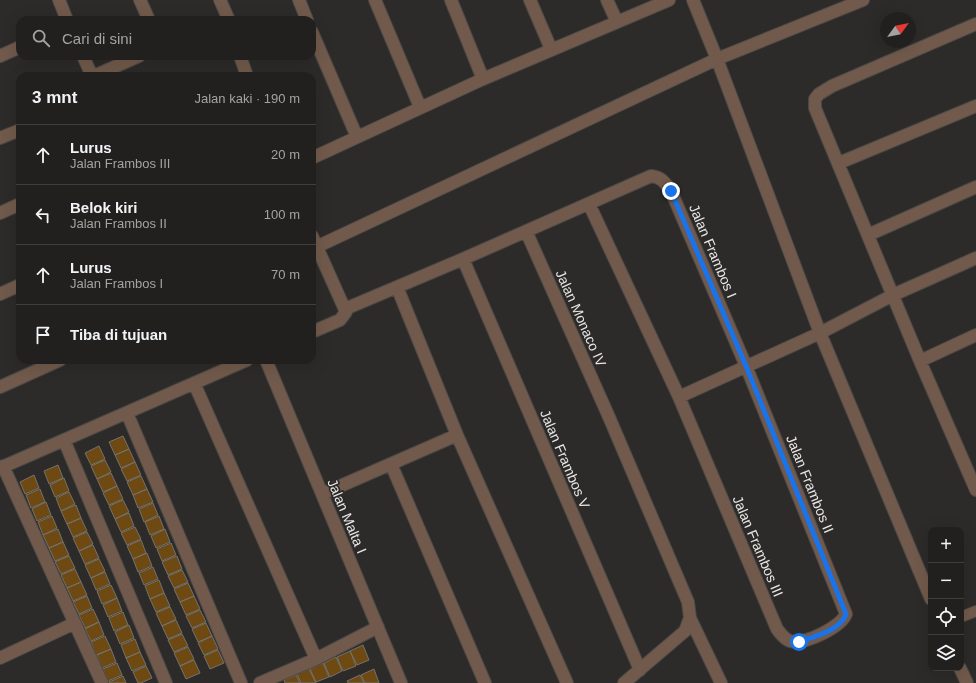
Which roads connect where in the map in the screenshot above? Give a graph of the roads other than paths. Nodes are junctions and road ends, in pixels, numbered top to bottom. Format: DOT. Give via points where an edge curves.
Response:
graph roads {
  1 [pos="59,0"];
  2 [pos="140,0"];
  3 [pos="220,0"];
  4 [pos="299,0"];
  5 [pos="375,0"];
  6 [pos="451,0"];
  7 [pos="530,0"];
  8 [pos="607,0"];
  9 [pos="669,0"];
  10 [pos="693,0"];
  11 [pos="863,0"];
  12 [pos="65,16"];
  13 [pos="147,16"];
  14 [pos="225,16"];
  15 [pos="305,16"];
  16 [pos="617,22"];
  17 [pos="976,24"];
  18 [pos="316,41"];
  19 [pos="16,49"];
  20 [pos="551,49"];
  21 [pos="0,56"];
  22 [pos="85,60"];
  23 [pos="130,60"];
  24 [pos="241,60"];
  25 [pos="717,60"];
  26 [pos="91,72"];
  27 [pos="102,72"];
  28 [pos="246,72"];
  29 [pos="483,79"];
  30 [pos="976,106"];
  31 [pos="420,107"];
  32 [pos="16,132"];
  33 [pos="0,138"];
  34 [pos="357,138"];
  35 [pos="316,156"];
  36 [pos="839,163"];
  37 [pos="976,186"];
  38 [pos="589,204"];
  39 [pos="16,206"];
  40 [pos="0,213"];
  41 [pos="526,231"];
  42 [pos="868,235"];
  43 [pos="316,247"];
  44 [pos="316,252"];
  45 [pos="976,258"];
  46 [pos="463,259"];
  47 [pos="16,286"];
  48 [pos="397,287"];
  49 [pos="0,294"];
  50 [pos="893,295"];
  51 [pos="345,309"];
  52 [pos="316,330"];
  53 [pos="820,334"];
  54 [pos="976,335"];
  55 [pos="920,361"];
  56 [pos="51,364"];
  57 [pos="238,364"];
  58 [pos="268,364"];
  59 [pos="746,366"];
  60 [pos="194,383"];
  61 [pos="0,386"];
  62 [pos="679,397"];
  63 [pos="127,413"];
  64 [pos="457,435"];
  65 [pos="64,440"];
  66 [pos="391,464"];
  67 [pos="1,467"];
  68 [pos="976,490"];
  69 [pos="322,494"];
  70 [pos="928,592"];
  71 [pos="976,611"];
  72 [pos="846,614"];
  73 [pos="964,616"];
  74 [pos="690,618"];
  75 [pos="75,623"];
  76 [pos="378,627"];
  77 [pos="0,658"];
  78 [pos="316,659"];
  79 [pos="640,670"];
  80 [pos="961,671"];
  81 [pos="102,683"];
  82 [pos="166,683"];
  83 [pos="241,683"];
  84 [pos="260,683"];
  85 [pos="401,683"];
  86 [pos="486,683"];
  87 [pos="567,683"];
  88 [pos="624,683"];
  89 [pos="720,683"];
  90 [pos="967,683"];
  1 -- 12 [label="street"];
  2 -- 13 [label="street"];
  3 -- 14 [label="street"];
  4 -- 15 [label="street"];
  5 -- 31 [label="street"];
  6 -- 29 [label="street"];
  7 -- 20 [label="street"];
  8 -- 16 [label="street"];
  9 -- 16 [label="street"];
  10 -- 25 [label="street"];
  11 -- 25 [label="street"];
  16 -- 20 [label="street"];
  17 -- 36 [label="street" via="832,86 814,99 815,108"];
  18 -- 34 [label="street"];
  19 -- 21 [label="street"];
  20 -- 29 [label="street"];
  22 -- 26 [label="street"];
  23 -- 27 [label="street"];
  24 -- 28 [label="street"];
  25 -- 43 [label="street"];
  25 -- 53 [label="street"];
  29 -- 31 [label="street"];
  30 -- 36 [label="street"];
  31 -- 34 [label="street"];
  32 -- 33 [label="street"];
  34 -- 35 [label="street"];
  36 -- 42 [label="street"];
  37 -- 42 [label="street"];
  38 -- 41 [label="street, Jalan Frambos I"];
  38 -- 59 [label="street, Jalan Frambos I" via="652,176 664,181 671,191"];
  38 -- 62 [label="street, Jalan Frambos III"];
  39 -- 40 [label="street"];
  41 -- 46 [label="street, Jalan Frambos I"];
  41 -- 74 [label="street, Jalan Monaco IV" via="688,602"];
  42 -- 50 [label="street"];
  44 -- 51 [label="street"];
  45 -- 50 [label="street"];
  46 -- 48 [label="street, Jalan Frambos I"];
  46 -- 79 [label="street, Jalan Frambos V"];
  47 -- 49 [label="street"];
  48 -- 51 [label="street, Jalan Frambos I"];
  48 -- 64 [label="street"];
  50 -- 53 [label="street"];
  50 -- 55 [label="street"];
  51 -- 52 [label="street" via="345,315 340,320"];
  53 -- 59 [label="street"];
  53 -- 70 [label="street"];
  54 -- 55 [label="street"];
  55 -- 68 [label="street"];
  56 -- 61 [label="street"];
  57 -- 60 [label="street"];
  58 -- 69 [label="street, Jalan Malta I"];
  59 -- 62 [label="street"];
  59 -- 72 [label="street, Jalan Frambos II"];
  60 -- 63 [label="street"];
  60 -- 78 [label="street"];
  62 -- 72 [label="street, Jalan Frambos III" via="781,635 792,642 799,642 836,626"];
  63 -- 65 [label="street"];
  63 -- 83 [label="street"];
  64 -- 66 [label="street"];
  64 -- 87 [label="street"];
  65 -- 67 [label="street"];
  65 -- 82 [label="street"];
  66 -- 69 [label="street"];
  66 -- 86 [label="street"];
  67 -- 75 [label="street"];
  69 -- 76 [label="street, Jalan Malta I"];
  71 -- 73 [label="lane"];
  74 -- 79 [label="street" via="685,631"];
  74 -- 89 [label="street, Jalan Monaco IV"];
  75 -- 77 [label="street"];
  75 -- 81 [label="street"];
  76 -- 78 [label="street"];
  76 -- 85 [label="street, Jalan Malta I"];
  78 -- 84 [label="street"];
  79 -- 88 [label="street"];
  80 -- 90 [label="street"];
}
